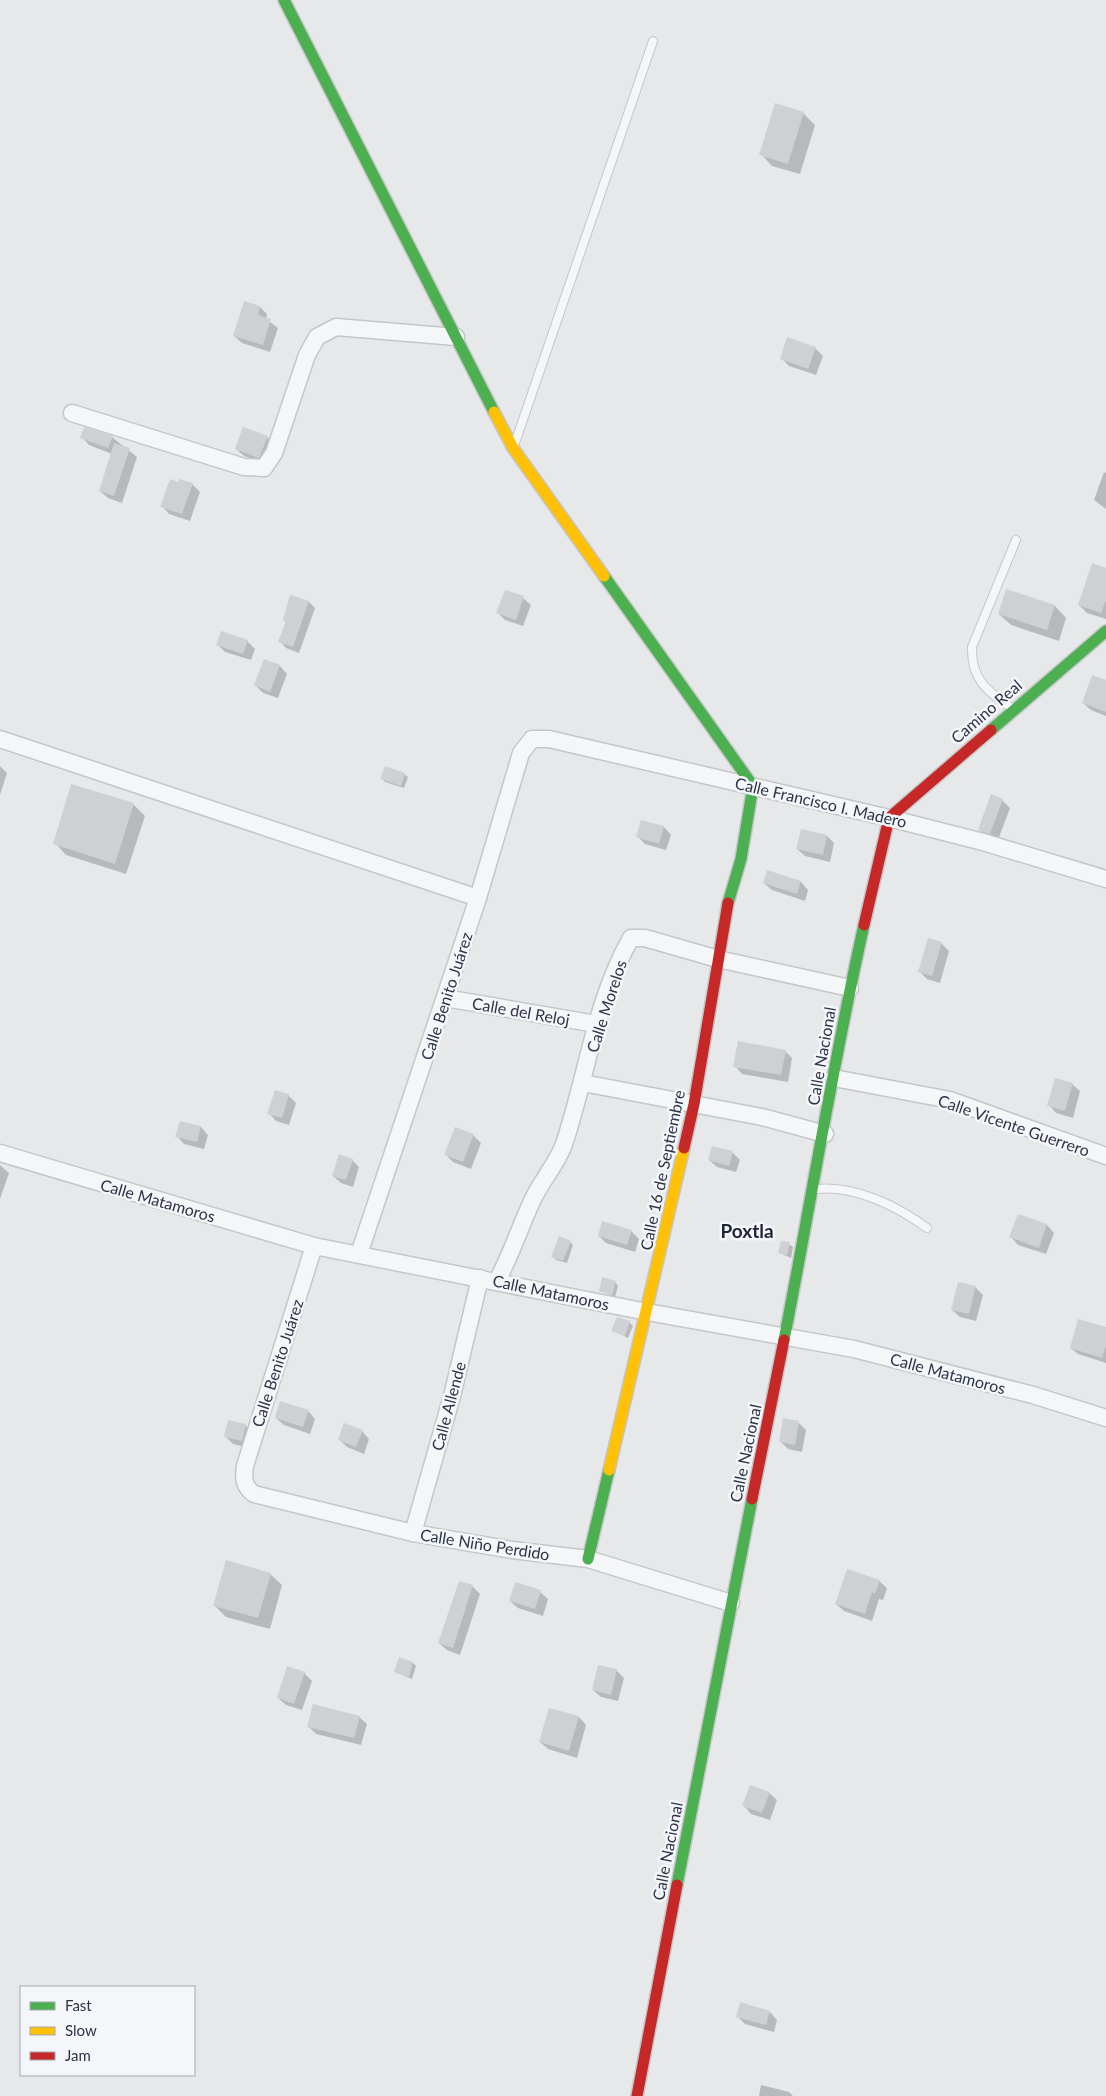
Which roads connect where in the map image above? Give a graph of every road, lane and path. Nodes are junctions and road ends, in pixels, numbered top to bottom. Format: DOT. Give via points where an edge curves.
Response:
graph roads {
  1 [pos="284,0"];
  2 [pos="653,41"];
  3 [pos="456,337"];
  4 [pos="72,413"];
  5 [pos="513,448"];
  6 [pos="1016,540"];
  7 [pos="1106,631"];
  8 [pos="1013,709"];
  9 [pos="0,739"];
  10 [pos="532,739"];
  11 [pos="753,786"];
  12 [pos="889,818"];
  13 [pos="1106,879"];
  14 [pos="478,898"];
  15 [pos="718,959"];
  16 [pos="850,988"];
  17 [pos="445,998"];
  18 [pos="596,1024"];
  19 [pos="834,1078"];
  20 [pos="583,1083"];
  21 [pos="694,1104"];
  22 [pos="825,1134"];
  23 [pos="0,1154"];
  24 [pos="1106,1156"];
  25 [pos="814,1189"];
  26 [pos="927,1228"];
  27 [pos="314,1246"];
  28 [pos="359,1254"];
  29 [pos="480,1278"];
  30 [pos="497,1281"];
  31 [pos="647,1312"];
  32 [pos="786,1337"];
  33 [pos="1106,1418"];
  34 [pos="244,1481"];
  35 [pos="413,1533"];
  36 [pos="588,1559"];
  37 [pos="731,1602"];
  38 [pos="637,2096"];
  1 -- 3 [label="street"];
  2 -- 5 [label="lane"];
  3 -- 4 [label="street" via="336,327 317,337 307,355 274,453 264,468 244,467"];
  3 -- 5 [label="street"];
  5 -- 11 [label="street"];
  6 -- 8 [label="lane" via="972,647 972,665 981,684"];
  7 -- 8 [label="street, Camino Real"];
  8 -- 12 [label="street, Camino Real"];
  9 -- 14 [label="street"];
  10 -- 11 [label="street, Calle Francisco I. Madero" via="549,738"];
  10 -- 14 [label="street, Calle Benito Juárez" via="521,753"];
  11 -- 12 [label="street, Calle Francisco I. Madero"];
  11 -- 15 [label="street, Calle 16 de Septiembre" via="741,859 726,910"];
  12 -- 13 [label="street, Calle Francisco I. Madero"];
  12 -- 16 [label="street, Calle Nacional"];
  14 -- 17 [label="street, Calle Benito Juárez"];
  15 -- 16 [label="street, Calle Morelos"];
  15 -- 18 [label="street, Calle Morelos" via="645,938 631,938"];
  15 -- 21 [label="street, Calle 16 de Septiembre"];
  16 -- 19 [label="street, Calle Nacional"];
  17 -- 18 [label="street, Calle del Reloj"];
  17 -- 28 [label="street, Calle Benito Juárez"];
  18 -- 20 [label="street, Calle Morelos"];
  19 -- 22 [label="street, Calle Nacional"];
  19 -- 24 [label="street, Calle Vicente Guerrero" via="950,1100"];
  20 -- 21 [label="street"];
  20 -- 30 [label="street, Calle Morelos" via="563,1147 533,1200"];
  21 -- 22 [label="street" via="762,1117"];
  21 -- 31 [label="street, Calle 16 de Septiembre"];
  22 -- 25 [label="street, Calle Nacional"];
  23 -- 27 [label="street, Calle Matamoros"];
  25 -- 26 [label="lane" via="850,1190 910,1216"];
  25 -- 32 [label="street, Calle Nacional"];
  27 -- 28 [label="street, Calle Matamoros"];
  27 -- 34 [label="street, Calle Benito Juárez" via="245,1466"];
  28 -- 29 [label="street, Calle Matamoros"];
  29 -- 30 [label="street, Calle Matamoros"];
  29 -- 35 [label="street, Calle Allende" via="452,1396"];
  30 -- 31 [label="street, Calle Matamoros"];
  31 -- 32 [label="street, Calle Matamoros"];
  31 -- 36 [label="street, Calle 16 de Septiembre"];
  32 -- 33 [label="street, Calle Matamoros" via="927,1366"];
  32 -- 37 [label="street, Calle Nacional"];
  34 -- 35 [label="street, Calle Niño Perdido" via="254,1494"];
  35 -- 36 [label="street, Calle Niño Perdido"];
  36 -- 37 [label="street, Calle Niño Perdido"];
  37 -- 38 [label="street, Calle Nacional"];
}
